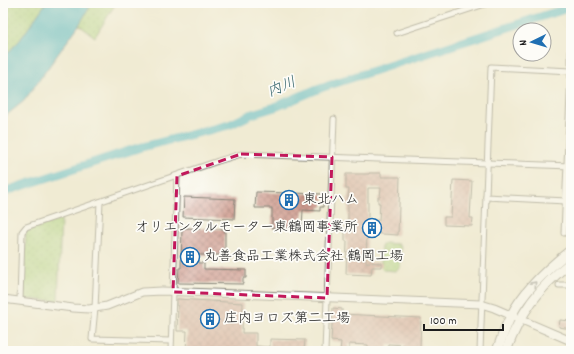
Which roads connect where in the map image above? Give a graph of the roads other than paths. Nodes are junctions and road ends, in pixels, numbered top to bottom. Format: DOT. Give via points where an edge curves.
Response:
graph roads {
  1 [pos="488,3"];
  2 [pos="397,33"];
  3 [pos="571,43"];
  4 [pos="571,63"];
  5 [pos="571,71"];
  6 [pos="570,99"];
  7 [pos="334,119"];
  8 [pos="332,157"];
  9 [pos="488,163"];
  10 [pos="569,166"];
  11 [pos="177,176"];
  12 [pos="486,197"];
  13 [pos="566,201"];
  14 [pos="100,202"];
  15 [pos="564,233"];
  16 [pos="571,250"];
  17 [pos="571,262"];
  18 [pos="559,285"];
  19 [pos="571,286"];
  20 [pos="173,292"];
  21 [pos="326,298"];
  22 [pos="3,299"];
  23 [pos="20,301"];
  24 [pos="481,304"];
  25 [pos="95,308"];
  26 [pos="511,316"];
  27 [pos="520,320"];
  28 [pos="171,341"];
  29 [pos="571,341"];
  30 [pos="170,351"];
  31 [pos="325,351"];
  32 [pos="480,351"];
  33 [pos="497,351"];
  34 [pos="506,351"];
  1 -- 2 [label="street"];
  3 -- 4 [label="street"];
  5 -- 6 [label="street"];
  5 -- 9 [label="street" via="491,67"];
  6 -- 10 [label="street"];
  7 -- 8 [label="street"];
  8 -- 9 [label="street"];
  8 -- 11 [label="street" via="242,154 218,160"];
  8 -- 21 [label="street"];
  9 -- 10 [label="street"];
  9 -- 12 [label="street"];
  10 -- 13 [label="street"];
  11 -- 14 [label="street"];
  11 -- 20 [label="street"];
  12 -- 13 [label="street"];
  12 -- 24 [label="street"];
  13 -- 15 [label="street"];
  14 -- 23 [label="street" via="23,230"];
  14 -- 25 [label="street"];
  26 -- 16 [label="highway, one-way" via="526,293 546,271"];
  17 -- 27 [label="highway" via="553,276 534,297"];
  18 -- 19 [label="street"];
  20 -- 21 [label="street"];
  20 -- 25 [label="street" via="142,292"];
  20 -- 28 [label="street"];
  21 -- 24 [label="street"];
  21 -- 31 [label="street"];
  22 -- 23 [label="street"];
  23 -- 25 [label="street" via="81,309"];
  24 -- 26 [label="street"];
  24 -- 32 [label="street"];
  25 -- 28 [label="street" via="92,339"];
  26 -- 27 [label="street"];
  26 -- 33 [label="highway"];
  27 -- 29 [label="street"];
  27 -- 34 [label="highway"];
  28 -- 30 [label="street"];
}
